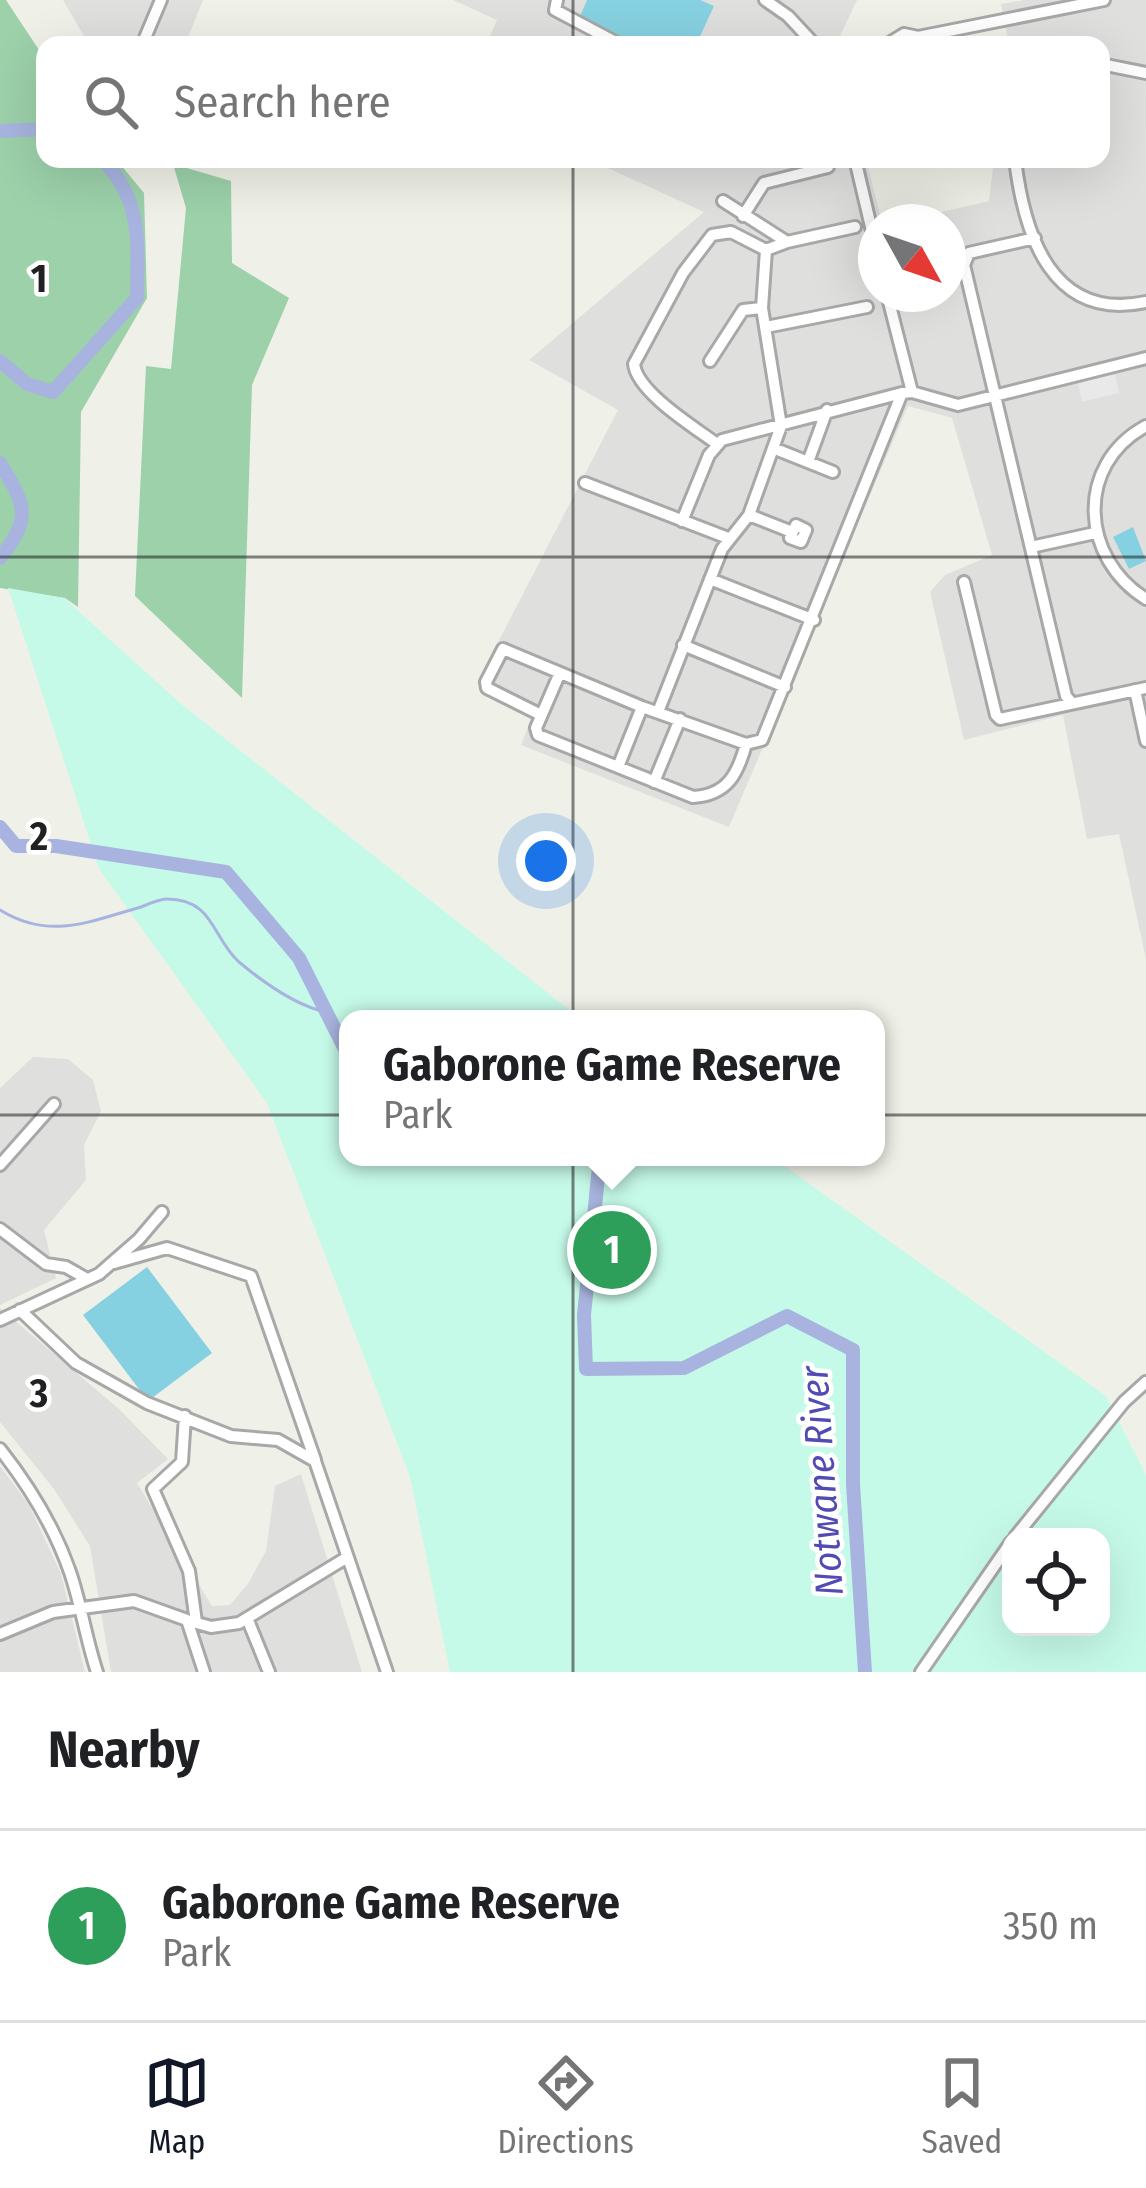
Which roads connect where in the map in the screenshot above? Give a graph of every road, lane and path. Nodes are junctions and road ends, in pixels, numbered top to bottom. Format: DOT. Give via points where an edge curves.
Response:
graph roads {
  1 [pos="161,0"];
  2 [pos="557,0"];
  3 [pos="765,0"];
  4 [pos="1104,0"];
  5 [pos="146,36"];
  6 [pos="605,36"];
  7 [pos="807,36"];
  8 [pos="928,36"];
  9 [pos="1110,66"];
  10 [pos="1146,73"];
  11 [pos="824,168"];
  12 [pos="858,168"];
  13 [pos="1017,168"];
  14 [pos="723,201"];
  15 [pos="866,204"];
  16 [pos="743,216"];
  17 [pos="855,227"];
  18 [pos="1035,238"];
  19 [pos="787,242"];
  20 [pos="766,250"];
  21 [pos="1144,303"];
  22 [pos="762,308"];
  23 [pos="858,309"];
  24 [pos="891,312"];
  25 [pos="1146,318"];
  26 [pos="766,326"];
  27 [pos="1146,358"];
  28 [pos="710,362"];
  29 [pos="907,392"];
  30 [pos="995,393"];
  31 [pos="827,410"];
  32 [pos="782,426"];
  33 [pos="1146,426"];
  34 [pos="717,444"];
  35 [pos="773,448"];
  36 [pos="808,462"];
  37 [pos="833,472"];
  38 [pos="585,483"];
  39 [pos="749,515"];
  40 [pos="682,521"];
  41 [pos="792,532"];
  42 [pos="1095,533"];
  43 [pos="728,538"];
  44 [pos="1031,547"];
  45 [pos="710,579"];
  46 [pos="964,582"];
  47 [pos="1146,599"];
  48 [pos="814,620"];
  49 [pos="683,645"];
  50 [pos="560,675"];
  51 [pos="784,687"];
  52 [pos="1141,689"];
  53 [pos="1072,703"];
  54 [pos="642,707"];
  55 [pos="658,712"];
  56 [pos="541,715"];
  57 [pos="680,719"];
  58 [pos="1146,741"];
  59 [pos="746,744"];
  60 [pos="617,767"];
  61 [pos="655,782"];
  62 [pos="54,1104"];
  63 [pos="0,1165"];
  64 [pos="162,1212"];
  65 [pos="0,1229"];
  66 [pos="114,1263"];
  67 [pos="87,1280"];
  68 [pos="20,1310"];
  69 [pos="0,1320"];
  70 [pos="1146,1382"];
  71 [pos="185,1416"];
  72 [pos="0,1449"];
  73 [pos="316,1461"];
  74 [pos="1022,1528"];
  75 [pos="1002,1555"];
  76 [pos="346,1558"];
  77 [pos="78,1610"];
  78 [pos="247,1618"];
  79 [pos="192,1621"];
  80 [pos="227,1626"];
  81 [pos="0,1634"];
  82 [pos="196,1645"];
  83 [pos="383,1671"];
  84 [pos="97,1672"];
  85 [pos="204,1672"];
  86 [pos="269,1672"];
  87 [pos="921,1672"];
  1 -- 5 [label="street"];
  2 -- 6 [label="street" via="555,10"];
  3 -- 7 [label="street"];
  4 -- 8 [label="street"];
  9 -- 10 [label="street"];
  11 -- 16 [label="street" via="764,183"];
  12 -- 15 [label="street"];
  13 -- 18 [label="street"];
  14 -- 16 [label="street"];
  16 -- 19 [label="street"];
  17 -- 19 [label="street"];
  18 -- 21 [label="street" via="1041,259 1080,296 1113,306"];
  18 -- 30 [label="street" via="964,258"];
  19 -- 20 [label="street"];
  20 -- 22 [label="street"];
  20 -- 34 [label="street" via="731,232 712,235 634,364 661,402"];
  21 -- 25 [label="street"];
  22 -- 26 [label="street"];
  22 -- 28 [label="street" via="743,310"];
  23 -- 26 [label="street"];
  24 -- 29 [label="street"];
  26 -- 32 [label="street"];
  27 -- 30 [label="street"];
  29 -- 30 [label="street" via="958,405"];
  29 -- 31 [label="street"];
  29 -- 48 [label="street"];
  30 -- 44 [label="street"];
  31 -- 32 [label="street"];
  31 -- 36 [label="street"];
  32 -- 34 [label="street"];
  32 -- 35 [label="street"];
  33 -- 42 [label="street" via="1121,444 1100,476"];
  34 -- 40 [label="street"];
  35 -- 36 [label="street"];
  35 -- 39 [label="street"];
  36 -- 37 [label="street"];
  38 -- 40 [label="street"];
  39 -- 41 [label="street"];
  39 -- 43 [label="street"];
  40 -- 43 [label="street"];
  42 -- 44 [label="street"];
  42 -- 47 [label="street" via="1114,573"];
  43 -- 45 [label="street"];
  44 -- 53 [label="street"];
  45 -- 48 [label="street"];
  45 -- 49 [label="street"];
  46 -- 53 [label="street" via="998,717"];
  48 -- 51 [label="street"];
  49 -- 51 [label="street"];
  49 -- 55 [label="street"];
  50 -- 54 [label="street"];
  50 -- 56 [label="street"];
  50 -- 56 [label="street" via="504,649 486,682"];
  51 -- 59 [label="street" via="762,740"];
  52 -- 53 [label="street"];
  52 -- 58 [label="street"];
  54 -- 55 [label="street"];
  54 -- 60 [label="street"];
  55 -- 57 [label="street"];
  56 -- 60 [label="street" via="538,735"];
  57 -- 59 [label="street"];
  57 -- 61 [label="street"];
  59 -- 61 [label="street" via="737,774 706,796"];
  60 -- 61 [label="street"];
  62 -- 63 [label="street"];
  64 -- 66 [label="street"];
  65 -- 67 [label="street" via="46,1264"];
  66 -- 67 [label="street"];
  66 -- 73 [label="street" via="167,1248 251,1276"];
  67 -- 68 [label="street"];
  68 -- 69 [label="street"];
  68 -- 71 [label="street" via="76,1364"];
  70 -- 74 [label="street"];
  71 -- 73 [label="street" via="231,1436 278,1440"];
  71 -- 79 [label="street" via="182,1462 154,1496 182,1550"];
  72 -- 77 [label="street" via="50,1522"];
  73 -- 76 [label="street"];
  75 -- 87 [label="street"];
  76 -- 78 [label="street"];
  76 -- 83 [label="street"];
  77 -- 79 [label="street" via="134,1601"];
  77 -- 81 [label="street"];
  77 -- 84 [label="street"];
  78 -- 80 [label="street"];
  78 -- 86 [label="street"];
  79 -- 80 [label="street"];
  79 -- 82 [label="street"];
  80 -- 82 [label="street"];
  82 -- 85 [label="street"];
}
